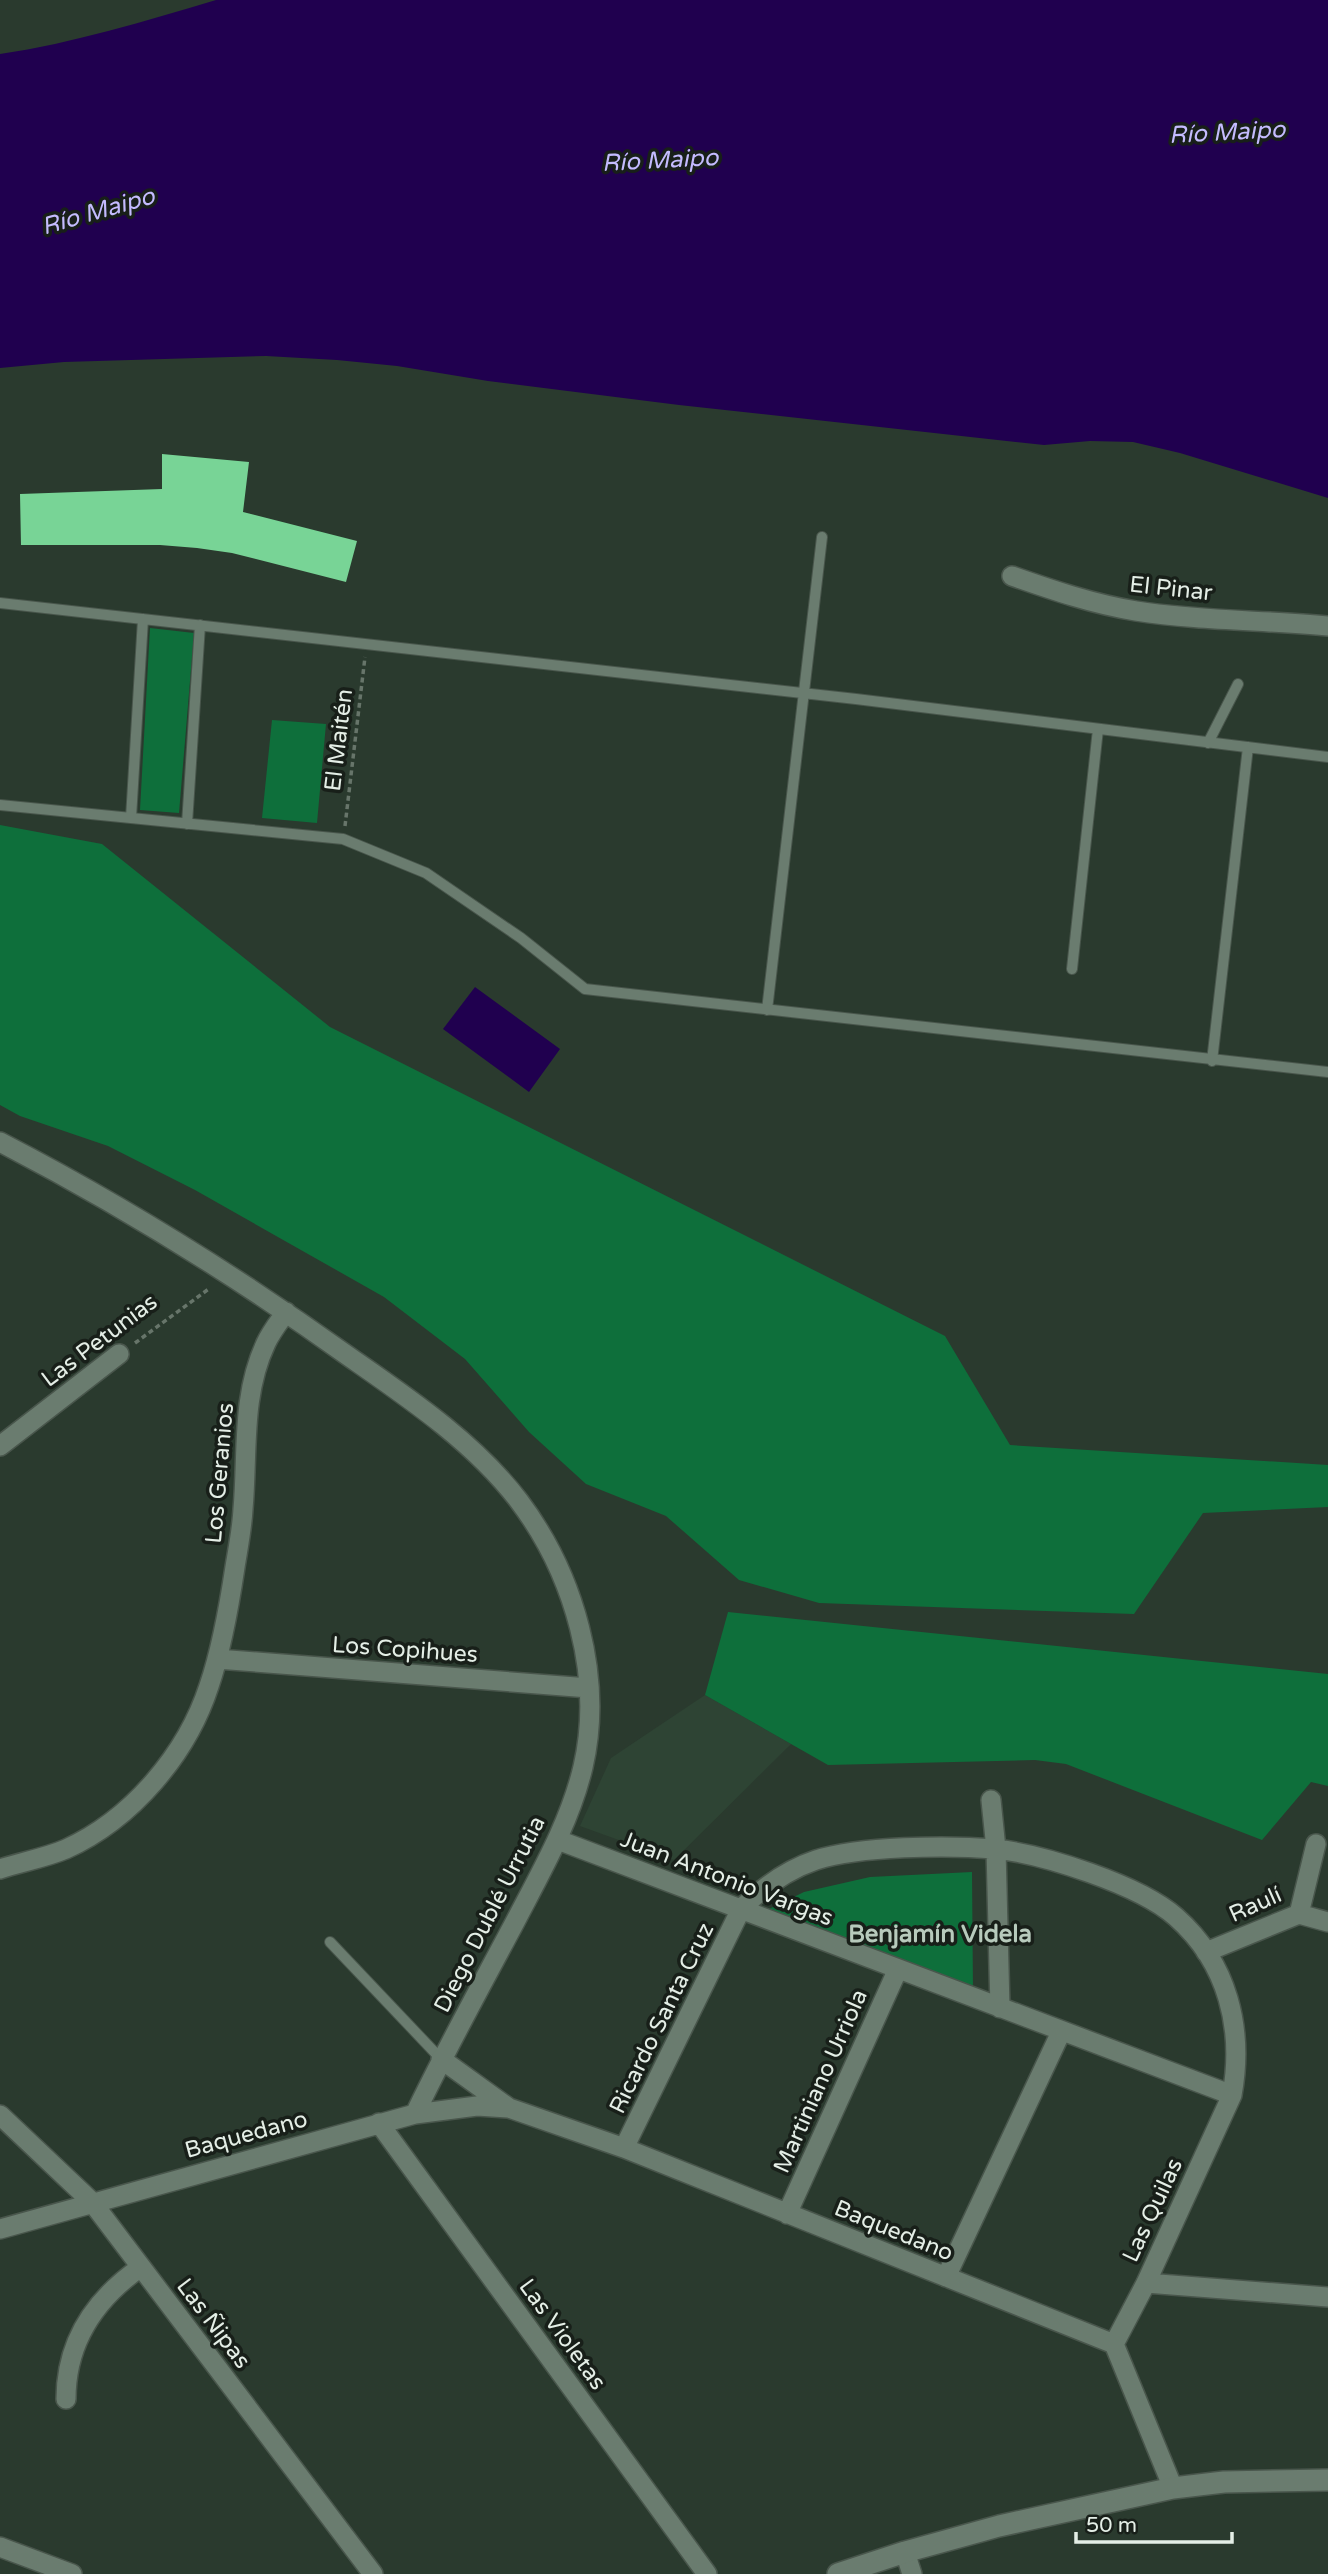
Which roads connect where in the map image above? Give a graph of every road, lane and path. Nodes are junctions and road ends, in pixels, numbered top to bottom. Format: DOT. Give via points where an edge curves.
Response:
graph roads {
  1 [pos="822,537"];
  2 [pos="1012,576"];
  3 [pos="0,603"];
  4 [pos="143,618"];
  5 [pos="200,625"];
  6 [pos="1328,626"];
  7 [pos="367,645"];
  8 [pos="1238,684"];
  9 [pos="804,692"];
  10 [pos="1098,729"];
  11 [pos="1208,743"];
  12 [pos="1248,747"];
  13 [pos="1328,757"];
  14 [pos="0,805"];
  15 [pos="131,818"];
  16 [pos="187,824"];
  17 [pos="343,839"];
  18 [pos="1072,969"];
  19 [pos="767,1010"];
  20 [pos="1212,1061"];
  21 [pos="1328,1072"];
  22 [pos="0,1142"];
  23 [pos="229,1274"];
  24 [pos="286,1312"];
  25 [pos="119,1354"];
  26 [pos="0,1446"];
  27 [pos="217,1659"];
  28 [pos="589,1688"];
  29 [pos="991,1800"];
  30 [pos="558,1840"];
  31 [pos="1316,1844"];
  32 [pos="996,1849"];
  33 [pos="0,1869"];
  34 [pos="741,1909"];
  35 [pos="1299,1914"];
  36 [pos="1328,1922"];
  37 [pos="330,1942"];
  38 [pos="1206,1951"];
  39 [pos="898,1969"];
  40 [pos="1000,2008"];
  41 [pos="1061,2032"];
  42 [pos="441,2059"];
  43 [pos="1232,2095"];
  44 [pos="509,2108"];
  45 [pos="415,2114"];
  46 [pos="0,2115"];
  47 [pos="379,2123"];
  48 [pos="624,2148"];
  49 [pos="92,2203"];
  50 [pos="787,2214"];
  51 [pos="0,2229"];
  52 [pos="141,2267"];
  53 [pos="946,2277"];
  54 [pos="1146,2283"];
  55 [pos="1328,2297"];
  56 [pos="1114,2344"];
  57 [pos="66,2399"];
  58 [pos="1328,2480"];
  59 [pos="1173,2488"];
  60 [pos="0,2547"];
  61 [pos="905,2552"];
  62 [pos="72,2574"];
  63 [pos="373,2574"];
  64 [pos="707,2574"];
  65 [pos="838,2574"];
  66 [pos="912,2574"];
  1 -- 9 [label="lane"];
  2 -- 6 [label="street, El Pinar" via="1135,611"];
  3 -- 4 [label="lane"];
  4 -- 5 [label="lane"];
  4 -- 15 [label="lane"];
  5 -- 7 [label="lane"];
  5 -- 16 [label="lane"];
  7 -- 9 [label="lane"];
  7 -- 17 [label="path, El Maitén"];
  8 -- 11 [label="lane"];
  9 -- 10 [label="lane"];
  9 -- 19 [label="lane"];
  10 -- 11 [label="lane"];
  10 -- 18 [label="lane"];
  11 -- 12 [label="lane"];
  12 -- 13 [label="lane"];
  12 -- 20 [label="lane"];
  14 -- 15 [label="lane"];
  15 -- 16 [label="lane"];
  16 -- 17 [label="lane"];
  17 -- 19 [label="lane" via="426,873 521,938 584,989"];
  19 -- 20 [label="lane"];
  20 -- 21 [label="lane"];
  22 -- 23 [label="street"];
  23 -- 24 [label="street"];
  23 -- 25 [label="path, Las Petunias"];
  24 -- 27 [label="street, Los Geranios" via="254,1374 247,1409 243,1510"];
  24 -- 28 [label="street, Diego Dublé Urrutia" via="408,1398 475,1454 519,1501 566,1585 583,1644"];
  25 -- 26 [label="street, Las Petunias"];
  27 -- 28 [label="street, Los Copihues"];
  27 -- 33 [label="street, Los Geranios" via="183,1742 128,1807 65,1849"];
  28 -- 30 [label="street, Diego Dublé Urrutia" via="583,1767"];
  29 -- 32 [label="street"];
  30 -- 34 [label="street, Juan Antonio Vargas"];
  30 -- 42 [label="street, Diego Dublé Urrutia"];
  31 -- 35 [label="street, Raulí"];
  32 -- 34 [label="street, Las Quilas" via="834,1855 776,1879"];
  32 -- 38 [label="street, Las Quilas" via="1060,1863 1139,1892 1176,1917"];
  32 -- 40 [label="street"];
  34 -- 39 [label="street, Juan Antonio Vargas"];
  34 -- 48 [label="street, Ricardo Santa Cruz"];
  35 -- 36 [label="street"];
  35 -- 38 [label="street, Raulí"];
  37 -- 42 [label="lane"];
  38 -- 43 [label="street, Las Quilas" via="1224,1984 1235,2028"];
  39 -- 40 [label="street, Juan Antonio Vargas"];
  39 -- 50 [label="street, Martiniano Urriola"];
  40 -- 41 [label="street, Juan Antonio Vargas"];
  41 -- 43 [label="street, Juan Antonio Vargas"];
  41 -- 53 [label="street"];
  42 -- 44 [label="street, Baquedano"];
  42 -- 45 [label="street, Diego Dublé Urrutia"];
  43 -- 54 [label="street, Las Quilas"];
  44 -- 45 [label="street, Baquedano" via="477,2106"];
  44 -- 48 [label="street, Baquedano"];
  45 -- 47 [label="street, Baquedano"];
  46 -- 49 [label="street, Las Ñipas"];
  47 -- 49 [label="street, Baquedano"];
  47 -- 64 [label="street, Las Violetas"];
  48 -- 50 [label="street, Baquedano"];
  49 -- 51 [label="street, Baquedano"];
  49 -- 52 [label="street, Las Ñipas"];
  50 -- 53 [label="street, Baquedano"];
  52 -- 57 [label="street" via="108,2294 86,2323 68,2367"];
  52 -- 63 [label="street, Las Ñipas"];
  53 -- 56 [label="street, Baquedano"];
  54 -- 55 [label="street"];
  54 -- 56 [label="street, Las Quilas"];
  56 -- 59 [label="street"];
  58 -- 59 [label="street"];
  59 -- 61 [label="street"];
  60 -- 62 [label="street"];
  61 -- 65 [label="street"];
  61 -- 66 [label="street"];
}
